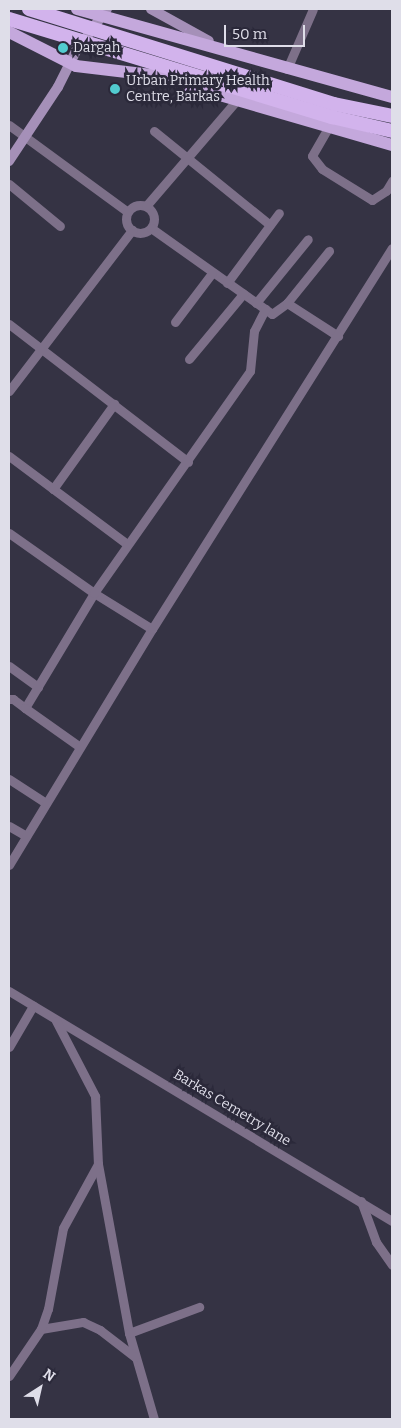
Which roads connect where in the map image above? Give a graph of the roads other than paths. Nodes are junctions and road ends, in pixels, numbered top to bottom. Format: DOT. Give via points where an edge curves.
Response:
graph roads {
  1 [pos="29,9"];
  2 [pos="77,9"];
  3 [pos="151,9"];
  4 [pos="313,9"];
  5 [pos="105,12"];
  6 [pos="9,19"];
  7 [pos="9,32"];
  8 [pos="69,63"];
  9 [pos="268,64"];
  10 [pos="287,69"];
  11 [pos="392,98"];
  12 [pos="236,101"];
  13 [pos="258,108"];
  14 [pos="392,116"];
  15 [pos="9,125"];
  16 [pos="328,128"];
  17 [pos="154,131"];
  18 [pos="392,131"];
  19 [pos="27,137"];
  20 [pos="392,145"];
  21 [pos="187,159"];
  22 [pos="9,161"];
  23 [pos="392,181"];
  24 [pos="9,184"];
  25 [pos="146,206"];
  26 [pos="128,212"];
  27 [pos="279,214"];
  28 [pos="270,225"];
  29 [pos="60,226"];
  30 [pos="151,228"];
  31 [pos="132,230"];
  32 [pos="308,238"];
  33 [pos="392,248"];
  34 [pos="329,251"];
  35 [pos="212,273"];
  36 [pos="227,283"];
  37 [pos="243,294"];
  38 [pos="256,303"];
  39 [pos="287,303"];
  40 [pos="265,309"];
  41 [pos="175,322"];
  42 [pos="9,324"];
  43 [pos="338,336"];
  44 [pos="42,347"];
  45 [pos="190,359"];
  46 [pos="9,391"];
  47 [pos="114,404"];
  48 [pos="9,456"];
  49 [pos="188,462"];
  50 [pos="53,490"];
  51 [pos="9,533"];
  52 [pos="128,544"];
  53 [pos="94,593"];
  54 [pos="152,629"];
  55 [pos="9,666"];
  56 [pos="38,687"];
  57 [pos="9,699"];
  58 [pos="25,708"];
  59 [pos="80,747"];
  60 [pos="9,780"];
  61 [pos="46,803"];
  62 [pos="9,826"];
  63 [pos="26,836"];
  64 [pos="9,865"];
  65 [pos="9,992"];
  66 [pos="32,1006"];
  67 [pos="56,1020"];
  68 [pos="9,1047"];
  69 [pos="98,1164"];
  70 [pos="361,1200"];
  71 [pos="392,1221"];
  72 [pos="392,1265"];
  73 [pos="199,1307"];
  74 [pos="41,1329"];
  75 [pos="129,1333"];
  76 [pos="135,1357"];
  77 [pos="9,1376"];
  78 [pos="151,1418"];
  1 -- 14 [label="highway" via="325,101"];
  2 -- 5 [label="main road"];
  3 -- 9 [label="main road" via="202,39 255,54"];
  4 -- 10 [label="street"];
  5 -- 8 [label="main road"];
  5 -- 9 [label="main road"];
  6 -- 18 [label="highway" via="332,117"];
  7 -- 8 [label="main road"];
  8 -- 12 [label="main road" via="152,75"];
  8 -- 19 [label="main road"];
  9 -- 10 [label="main road"];
  9 -- 13 [label="main road"];
  10 -- 11 [label="main road"];
  12 -- 13 [label="main road"];
  12 -- 21 [label="street"];
  13 -- 16 [label="main road"];
  15 -- 19 [label="street"];
  16 -- 20 [label="main road"];
  16 -- 23 [label="street" via="312,156 322,169 372,200 386,191"];
  17 -- 21 [label="street"];
  19 -- 22 [label="main road"];
  19 -- 26 [label="street"];
  21 -- 25 [label="street"];
  21 -- 28 [label="street"];
  24 -- 29 [label="street"];
  25 -- 26 [label="street" via="138,205"];
  25 -- 30 [label="street" via="154,216"];
  26 -- 31 [label="street" via="127,224"];
  27 -- 28 [label="street"];
  28 -- 36 [label="street"];
  30 -- 31 [label="street" via="139,233"];
  30 -- 35 [label="street"];
  31 -- 44 [label="street"];
  32 -- 38 [label="street"];
  33 -- 43 [label="street"];
  34 -- 39 [label="street"];
  35 -- 36 [label="street"];
  35 -- 41 [label="street"];
  36 -- 37 [label="street"];
  37 -- 38 [label="street"];
  37 -- 45 [label="street"];
  38 -- 40 [label="street"];
  39 -- 40 [label="street" via="274,313"];
  39 -- 43 [label="street"];
  40 -- 49 [label="street" via="254,331 250,371"];
  42 -- 44 [label="street"];
  43 -- 54 [label="street"];
  44 -- 46 [label="street"];
  44 -- 47 [label="street"];
  47 -- 49 [label="street"];
  47 -- 50 [label="street"];
  48 -- 50 [label="street"];
  49 -- 52 [label="street"];
  50 -- 52 [label="street"];
  51 -- 53 [label="street"];
  52 -- 53 [label="street"];
  53 -- 54 [label="street"];
  53 -- 56 [label="street"];
  54 -- 59 [label="street"];
  55 -- 56 [label="street"];
  56 -- 58 [label="street"];
  57 -- 58 [label="street"];
  58 -- 59 [label="street"];
  59 -- 61 [label="street"];
  60 -- 61 [label="street"];
  61 -- 63 [label="street"];
  62 -- 63 [label="street"];
  63 -- 64 [label="street"];
  65 -- 66 [label="street, Barkas Cemetry lane"];
  66 -- 67 [label="street, Barkas Cemetry lane"];
  66 -- 68 [label="street"];
  67 -- 69 [label="street" via="95,1096"];
  67 -- 70 [label="street, Barkas Cemetry lane"];
  69 -- 74 [label="street" via="63,1228 48,1310"];
  69 -- 75 [label="street"];
  70 -- 71 [label="street, Barkas Cemetry lane"];
  70 -- 72 [label="street" via="376,1242"];
  73 -- 75 [label="street"];
  74 -- 76 [label="street" via="84,1322"];
  74 -- 77 [label="street"];
  75 -- 76 [label="street"];
  76 -- 78 [label="street"];
}
